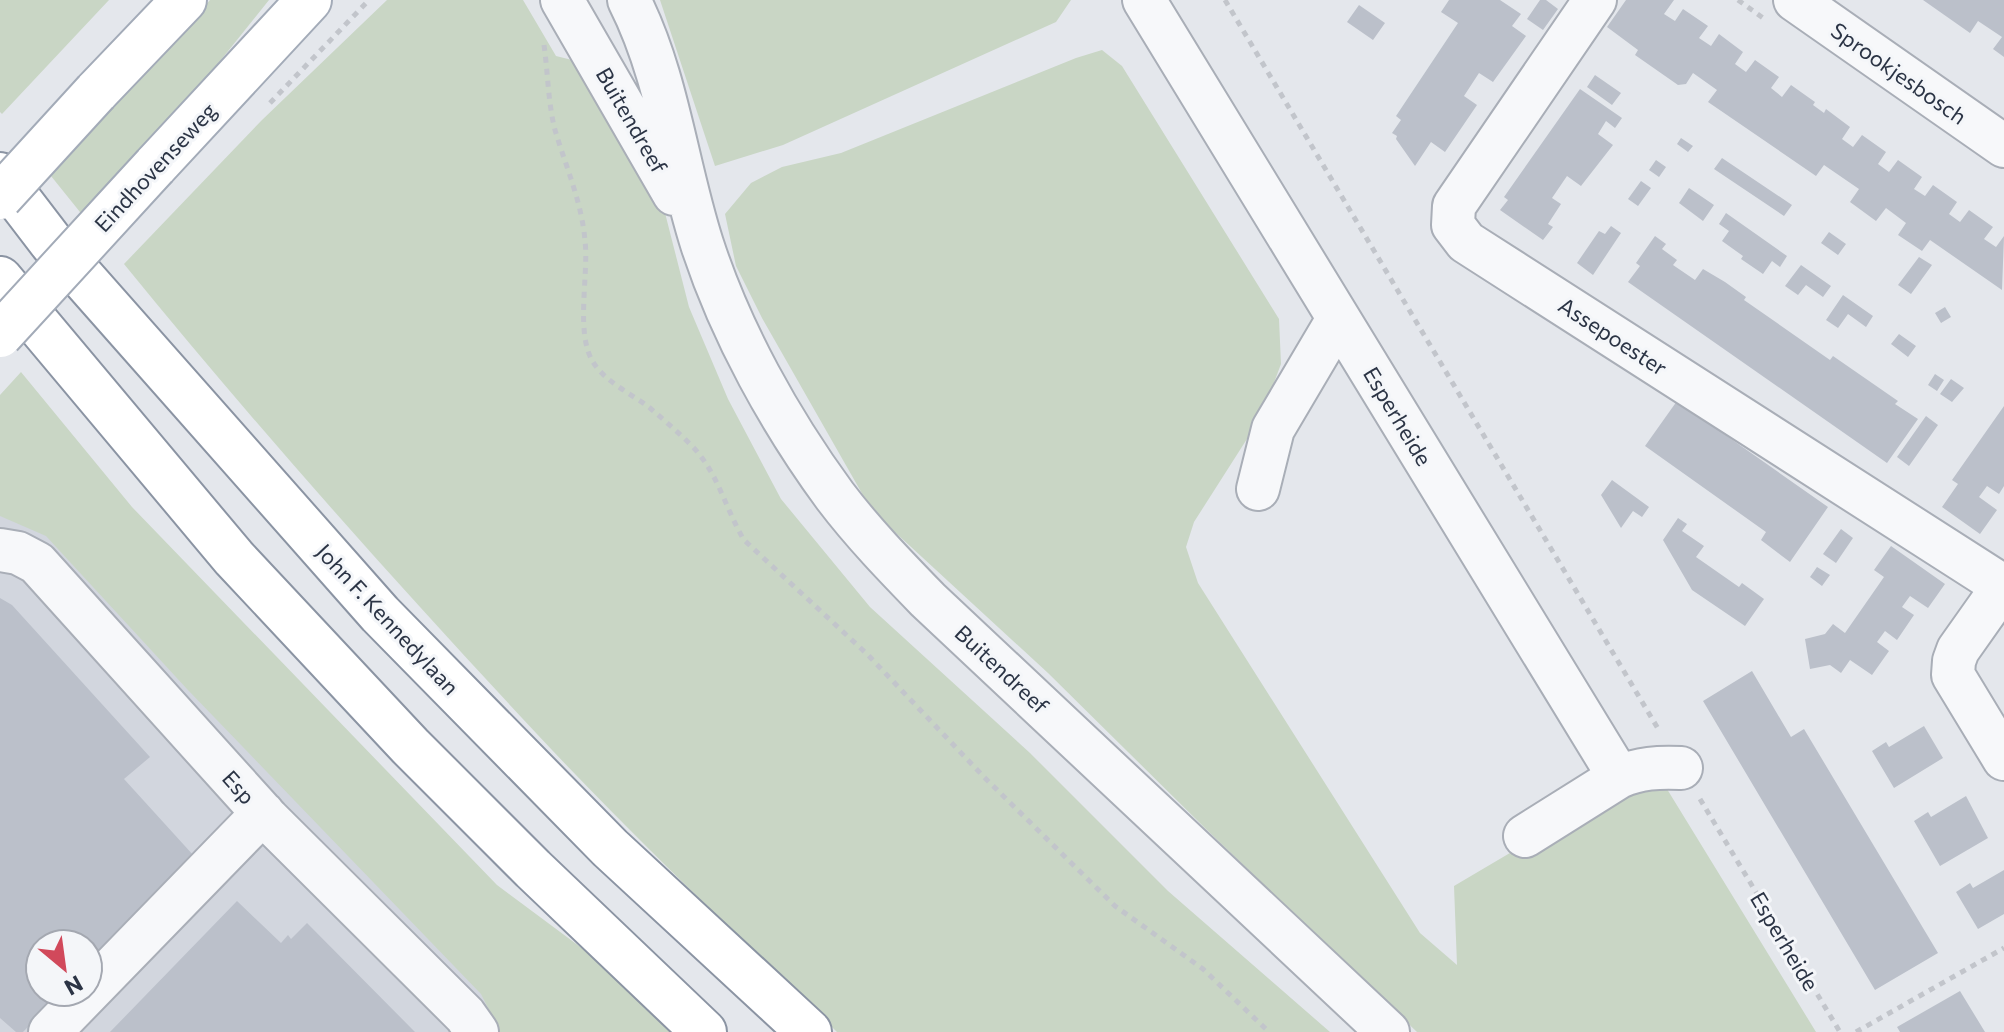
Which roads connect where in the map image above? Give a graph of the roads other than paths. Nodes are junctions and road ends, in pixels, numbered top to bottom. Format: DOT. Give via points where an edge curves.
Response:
graph roads {
  1 [pos="184,0"];
  2 [pos="309,0"];
  3 [pos="562,0"];
  4 [pos="629,0"];
  5 [pos="1144,0"];
  6 [pos="1595,0"];
  7 [pos="1795,0"];
  8 [pos="2004,146"];
  9 [pos="0,175"];
  10 [pos="0,197"];
  11 [pos="701,240"];
  12 [pos="0,279"];
  13 [pos="1338,319"];
  14 [pos="0,335"];
  15 [pos="1258,489"];
  16 [pos="0,550"];
  17 [pos="2004,585"];
  18 [pos="2004,759"];
  19 [pos="1681,768"];
  20 [pos="1619,777"];
  21 [pos="263,813"];
  22 [pos="1525,836"];
  23 [pos="50,1032"];
  24 [pos="477,1032"];
  25 [pos="704,1032"];
  26 [pos="809,1032"];
  27 [pos="1388,1032"];
  1 -- 10 [label="main road, bridge"];
  2 -- 14 [label="main road, Eindhovenseweg, bridge"];
  3 -- 11 [label="street, Buitendreef"];
  4 -- 11 [label="street, Buitendreef" via="653,55"];
  5 -- 13 [label="street, Esperheide"];
  6 -- 17 [label="street, Assepoester" via="1454,206 1453,225 1466,242"];
  7 -- 8 [label="street, Sprookjesbosch"];
  9 -- 26 [label="main road, John F. Kennedylaan" via="52,243 380,614 610,848"];
  11 -- 27 [label="street, Buitendreef" via="725,303 771,394 818,471 869,537 928,600"];
  12 -- 25 [label="main road" via="183,500 399,735"];
  13 -- 15 [label="street" via="1273,429"];
  13 -- 20 [label="street, Esperheide"];
  16 -- 21 [label="street, Esp" via="37,563"];
  17 -- 18 [label="street" via="1958,650 1953,675"];
  19 -- 20 [label="street" via="1649,767"];
  20 -- 22 [label="street"];
  21 -- 23 [label="street"];
  21 -- 24 [label="street, Esp"];
}
